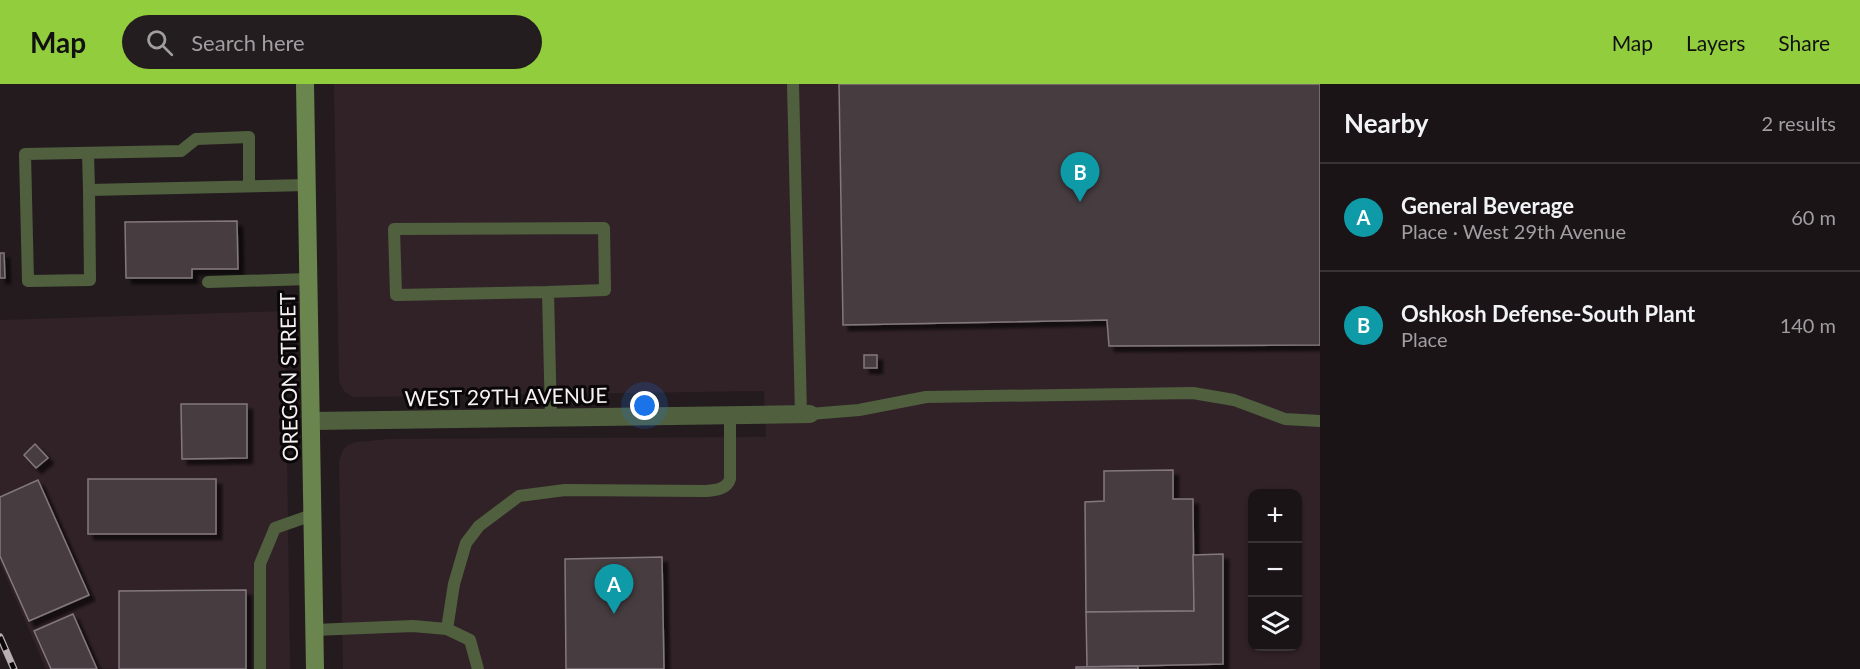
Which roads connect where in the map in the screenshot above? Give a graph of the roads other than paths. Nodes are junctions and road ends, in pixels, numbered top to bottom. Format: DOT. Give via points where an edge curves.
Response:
graph roads {
  1 [pos="305,84"];
  2 [pos="793,84"];
  3 [pos="88,153"];
  4 [pos="307,185"];
  5 [pos="249,186"];
  6 [pos="89,190"];
  7 [pos="309,279"];
  8 [pos="208,282"];
  9 [pos="548,292"];
  10 [pos="806,414"];
  11 [pos="730,415"];
  12 [pos="551,418"];
  13 [pos="311,421"];
  14 [pos="1320,422"];
  15 [pos="312,515"];
  16 [pos="447,629"];
  17 [pos="315,630"];
  18 [pos="260,669"];
  19 [pos="315,669"];
  20 [pos="478,669"];
  1 -- 4 [label="street, OREGON STREET"];
  2 -- 10 [label="lane"];
  3 -- 5 [label="lane" via="181,151 196,139 249,137"];
  3 -- 6 [label="lane"];
  3 -- 6 [label="lane" via="25,154 28,281 90,280"];
  4 -- 5 [label="lane"];
  4 -- 7 [label="street, OREGON STREET"];
  5 -- 6 [label="lane"];
  7 -- 8 [label="lane"];
  7 -- 13 [label="street, OREGON STREET"];
  9 -- 9 [label="lane" via="605,290 604,228 394,230 396,295"];
  9 -- 12 [label="lane"];
  10 -- 11 [label="street, WEST 29TH AVENUE"];
  10 -- 14 [label="lane" via="860,410 926,397 1192,393 1234,400 1285,419"];
  11 -- 12 [label="street, WEST 29TH AVENUE"];
  11 -- 16 [label="lane" via="730,479 723,487 706,491 540,492 519,496 478,526 466,543"];
  12 -- 13 [label="street, WEST 29TH AVENUE"];
  13 -- 15 [label="street, OREGON STREET"];
  15 -- 17 [label="street, OREGON STREET"];
  15 -- 18 [label="lane" via="275,528 260,564"];
  16 -- 17 [label="lane" via="413,626"];
  16 -- 20 [label="lane" via="470,640"];
  17 -- 19 [label="street, OREGON STREET"];
}
